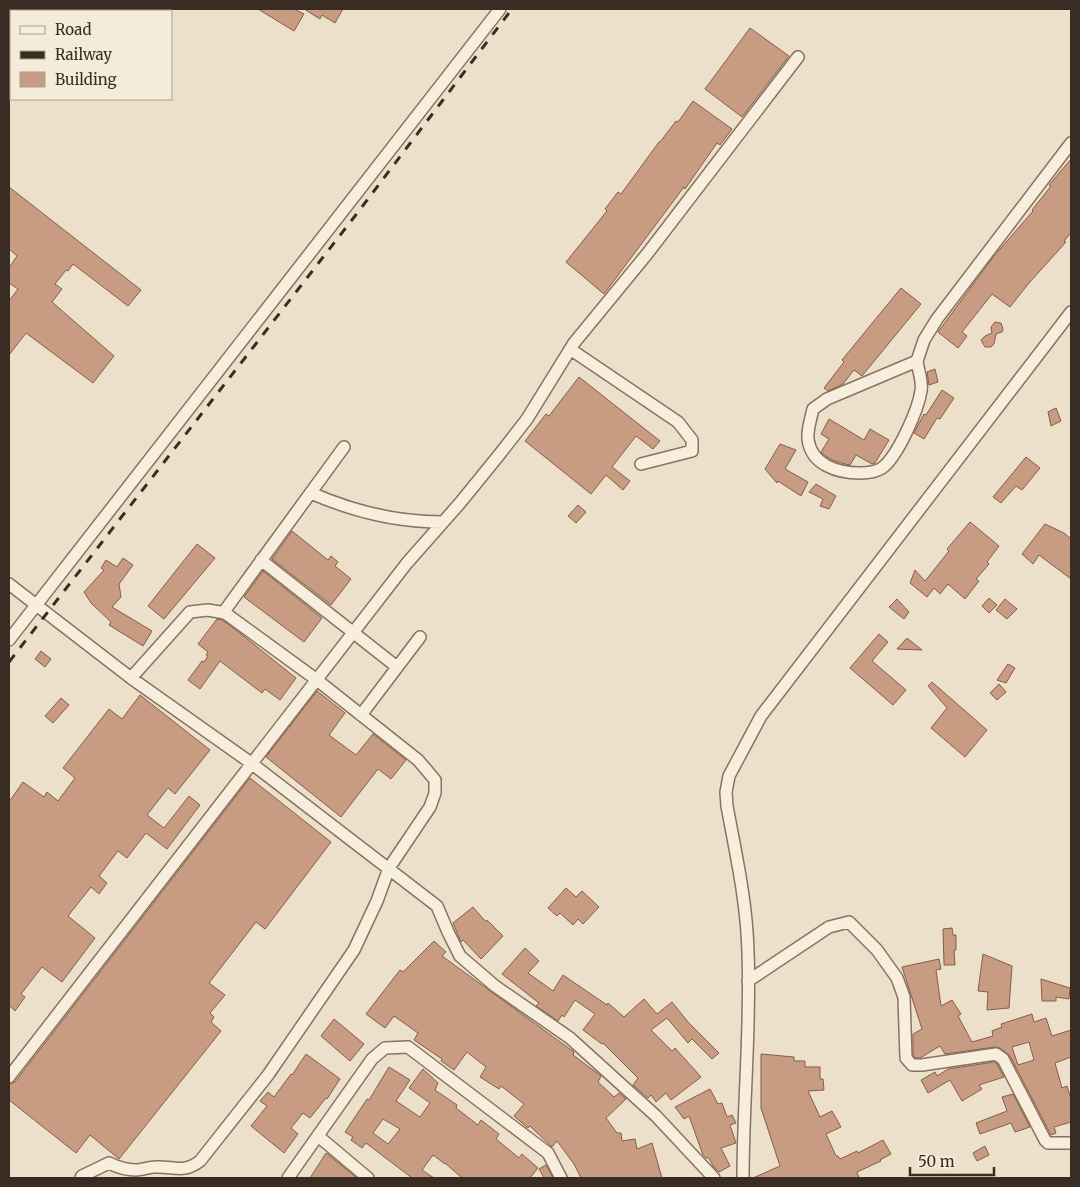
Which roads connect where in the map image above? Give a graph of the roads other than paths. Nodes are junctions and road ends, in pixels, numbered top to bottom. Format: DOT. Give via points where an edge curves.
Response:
graph roads {
  1 [pos="500,9"];
  2 [pos="798,57"];
  3 [pos="1071,143"];
  4 [pos="1071,312"];
  5 [pos="570,349"];
  6 [pos="917,361"];
  7 [pos="344,447"];
  8 [pos="641,464"];
  9 [pos="311,493"];
  10 [pos="445,519"];
  11 [pos="261,560"];
  12 [pos="9,584"];
  13 [pos="36,604"];
  14 [pos="223,613"];
  15 [pos="354,633"];
  16 [pos="420,637"];
  17 [pos="9,640"];
  18 [pos="397,667"];
  19 [pos="131,678"];
  20 [pos="317,680"];
  21 [pos="361,715"];
  22 [pos="251,764"];
  23 [pos="388,868"];
  24 [pos="748,980"];
  25 [pos="9,1077"];
  26 [pos="318,1136"];
  27 [pos="1071,1143"];
  28 [pos="743,1173"];
  29 [pos="81,1178"];
  30 [pos="288,1178"];
  31 [pos="368,1178"];
  32 [pos="561,1178"];
  33 [pos="714,1178"];
  34 [pos="753,1178"];
  1 -- 13 [label="street"];
  2 -- 5 [label="street"];
  3 -- 6 [label="street" via="937,319 924,340"];
  4 -- 24 [label="street" via="761,716 729,776 726,792 744,896"];
  5 -- 8 [label="street" via="678,422 692,440 692,451"];
  5 -- 10 [label="street" via="527,419"];
  6 -- 6 [label="street" via="922,389 914,417 887,463 869,473 846,473 830,468 814,456 808,438 813,409 826,399"];
  7 -- 9 [label="street"];
  9 -- 10 [label="street" via="364,511 409,520"];
  9 -- 11 [label="street"];
  10 -- 15 [label="street"];
  11 -- 14 [label="street"];
  11 -- 15 [label="street"];
  12 -- 13 [label="street"];
  13 -- 17 [label="street"];
  13 -- 19 [label="street"];
  14 -- 19 [label="street" via="208,610 190,612"];
  14 -- 20 [label="street"];
  15 -- 18 [label="street"];
  15 -- 20 [label="street"];
  16 -- 18 [label="street"];
  18 -- 21 [label="street"];
  19 -- 22 [label="street"];
  20 -- 21 [label="street"];
  20 -- 22 [label="street"];
  21 -- 23 [label="street" via="418,760 435,780 430,807"];
  22 -- 23 [label="street"];
  22 -- 25 [label="street"];
  23 -- 29 [label="street" via="378,900 354,950 268,1075 200,1161 183,1170 155,1166 130,1170 109,1163"];
  23 -- 33 [label="street" via="437,906 460,956 495,986 570,1038 656,1116"];
  24 -- 27 [label="street" via="829,928 849,922 877,950 897,978 904,996 906,1058 912,1065 996,1054 1003,1059 1045,1140 1048,1143"];
  24 -- 28 [label="street"];
  26 -- 30 [label="street"];
  26 -- 31 [label="street"];
  26 -- 32 [label="street" via="372,1060 385,1048 408,1047 548,1153"];
  28 -- 34 [label="street"];
}
